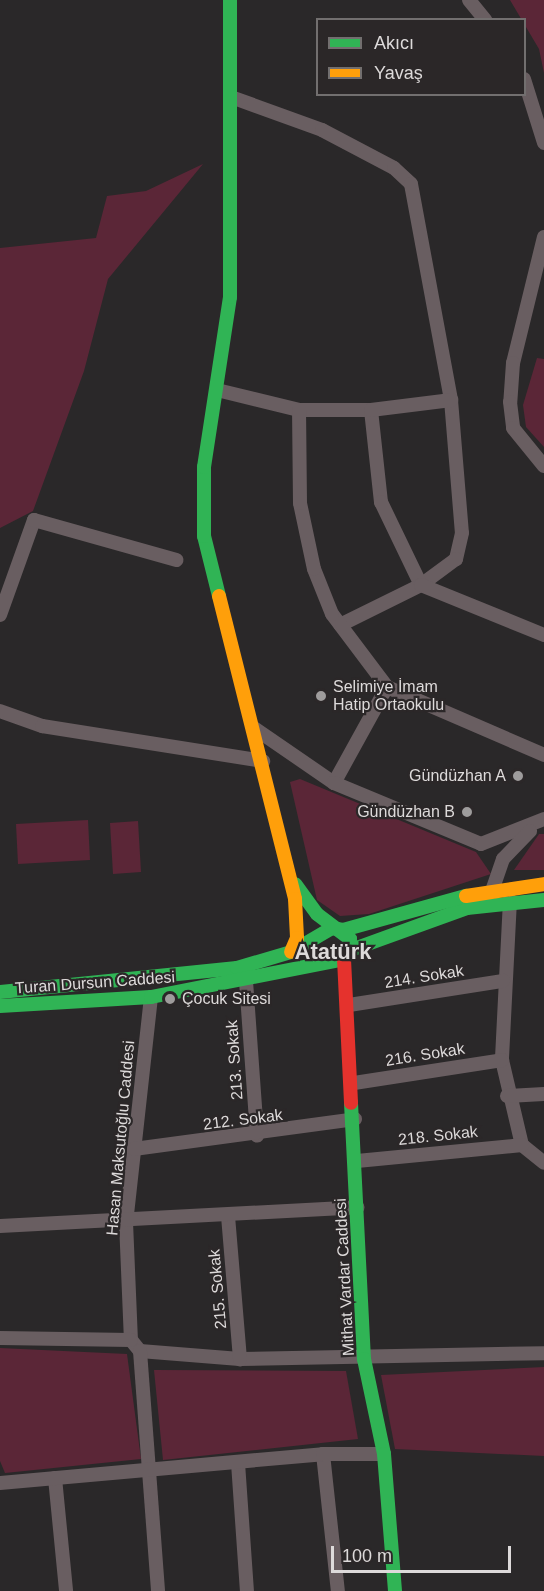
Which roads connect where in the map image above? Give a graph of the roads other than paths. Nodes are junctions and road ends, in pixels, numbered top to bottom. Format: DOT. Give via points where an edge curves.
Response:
graph roads {
  1 [pos="230,0"];
  2 [pos="468,0"];
  3 [pos="483,18"];
  4 [pos="526,82"];
  5 [pos="231,97"];
  6 [pos="544,143"];
  7 [pos="544,237"];
  8 [pos="217,390"];
  9 [pos="451,400"];
  10 [pos="299,410"];
  11 [pos="370,410"];
  12 [pos="544,466"];
  13 [pos="176,560"];
  14 [pos="421,585"];
  15 [pos="0,615"];
  16 [pos="340,625"];
  17 [pos="544,635"];
  18 [pos="387,687"];
  19 [pos="0,711"];
  20 [pos="254,728"];
  21 [pos="544,755"];
  22 [pos="264,760"];
  23 [pos="334,783"];
  24 [pos="543,821"];
  25 [pos="289,875"];
  26 [pos="544,884"];
  27 [pos="298,887"];
  28 [pos="493,888"];
  29 [pos="510,900"];
  30 [pos="544,900"];
  31 [pos="343,930"];
  32 [pos="317,939"];
  33 [pos="291,952"];
  34 [pos="343,957"];
  35 [pos="246,981"];
  36 [pos="503,981"];
  37 [pos="0,992"];
  38 [pos="151,997"];
  39 [pos="349,1005"];
  40 [pos="0,1006"];
  41 [pos="501,1060"];
  42 [pos="354,1083"];
  43 [pos="544,1094"];
  44 [pos="507,1096"];
  45 [pos="355,1119"];
  46 [pos="257,1136"];
  47 [pos="522,1145"];
  48 [pos="134,1149"];
  49 [pos="357,1161"];
  50 [pos="544,1163"];
  51 [pos="357,1207"];
  52 [pos="228,1216"];
  53 [pos="126,1222"];
  54 [pos="0,1226"];
  55 [pos="0,1338"];
  56 [pos="135,1346"];
  57 [pos="544,1353"];
  58 [pos="240,1359"];
  59 [pos="364,1359"];
  60 [pos="323,1454"];
  61 [pos="384,1454"];
  62 [pos="238,1463"];
  63 [pos="148,1469"];
  64 [pos="54,1478"];
  65 [pos="0,1483"];
  66 [pos="66,1591"];
  67 [pos="158,1591"];
  68 [pos="247,1591"];
  69 [pos="338,1591"];
  70 [pos="395,1591"];
  1 -- 5 [label="main road"];
  2 -- 3 [label="street"];
  4 -- 6 [label="street"];
  5 -- 8 [label="main road" via="230,297"];
  5 -- 9 [label="street" via="322,130 394,168 411,184"];
  7 -- 12 [label="street" via="513,363 510,402 513,428"];
  8 -- 10 [label="street"];
  8 -- 20 [label="main road" via="204,467 204,536"];
  9 -- 11 [label="street"];
  9 -- 14 [label="street" via="460,546 456,560"];
  10 -- 11 [label="street"];
  10 -- 16 [label="street" via="303,529 314,569"];
  11 -- 14 [label="street" via="381,502"];
  13 -- 15 [label="street" via="34,520"];
  14 -- 16 [label="street"];
  14 -- 17 [label="street"];
  16 -- 18 [label="street"];
  18 -- 21 [label="street"];
  18 -- 23 [label="street"];
  19 -- 22 [label="street" via="42,726"];
  20 -- 22 [label="main road"];
  20 -- 23 [label="street"];
  22 -- 25 [label="main road"];
  23 -- 24 [label="street" via="481,844"];
  24 -- 28 [label="street" via="503,859"];
  25 -- 27 [label="main road"];
  25 -- 33 [label="main road" via="297,916"];
  26 -- 28 [label="main road"];
  27 -- 31 [label="main road" via="317,914"];
  27 -- 32 [label="main road"];
  28 -- 31 [label="main road"];
  29 -- 30 [label="main road, Turan Dursun Caddesi"];
  29 -- 34 [label="main road, Turan Dursun Caddesi" via="467,908"];
  29 -- 36 [label="street"];
  31 -- 32 [label="main road, Turan Dursun Caddesi" via="327,930"];
  31 -- 34 [label="main road"];
  32 -- 33 [label="main road, Turan Dursun Caddesi"];
  32 -- 34 [label="main road" via="320,953"];
  33 -- 37 [label="main road, Turan Dursun Caddesi" via="194,976"];
  34 -- 35 [label="main road, Turan Dursun Caddesi"];
  34 -- 39 [label="main road, Mithat Vardar Caddesi"];
  35 -- 38 [label="main road, Turan Dursun Caddesi"];
  35 -- 46 [label="street, 213. Sokak"];
  36 -- 39 [label="street, 214. Sokak"];
  36 -- 41 [label="street"];
  38 -- 40 [label="main road, Turan Dursun Caddesi"];
  38 -- 48 [label="street, Hasan Maksutoğlu Caddesi"];
  39 -- 42 [label="main road, Mithat Vardar Caddesi"];
  41 -- 42 [label="street, 216. Sokak"];
  41 -- 44 [label="street"];
  42 -- 45 [label="main road, Mithat Vardar Caddesi"];
  43 -- 44 [label="street"];
  44 -- 47 [label="street"];
  45 -- 46 [label="street, 212. Sokak"];
  45 -- 49 [label="main road, Mithat Vardar Caddesi"];
  46 -- 48 [label="street, 212. Sokak"];
  47 -- 49 [label="street, 218. Sokak"];
  47 -- 50 [label="street"];
  48 -- 53 [label="street, Hasan Maksutoğlu Caddesi"];
  49 -- 51 [label="main road, Mithat Vardar Caddesi"];
  51 -- 52 [label="street"];
  51 -- 59 [label="main road, Mithat Vardar Caddesi"];
  52 -- 53 [label="street"];
  52 -- 58 [label="street, 215. Sokak"];
  53 -- 54 [label="street"];
  53 -- 56 [label="street, Hasan Maksutoğlu Caddesi"];
  55 -- 56 [label="street"];
  56 -- 58 [label="street" via="154,1356"];
  56 -- 63 [label="street, Hasan Maksutoğlu Caddesi"];
  57 -- 59 [label="street"];
  58 -- 59 [label="street"];
  59 -- 61 [label="main road, Mithat Vardar Caddesi"];
  60 -- 61 [label="street"];
  60 -- 62 [label="street"];
  60 -- 69 [label="street"];
  61 -- 70 [label="main road, Mithat Vardar Caddesi"];
  62 -- 63 [label="street"];
  62 -- 68 [label="street"];
  63 -- 64 [label="street"];
  63 -- 67 [label="street, Hasan Maksutoğlu Caddesi"];
  64 -- 65 [label="street"];
  64 -- 66 [label="street"];
}
